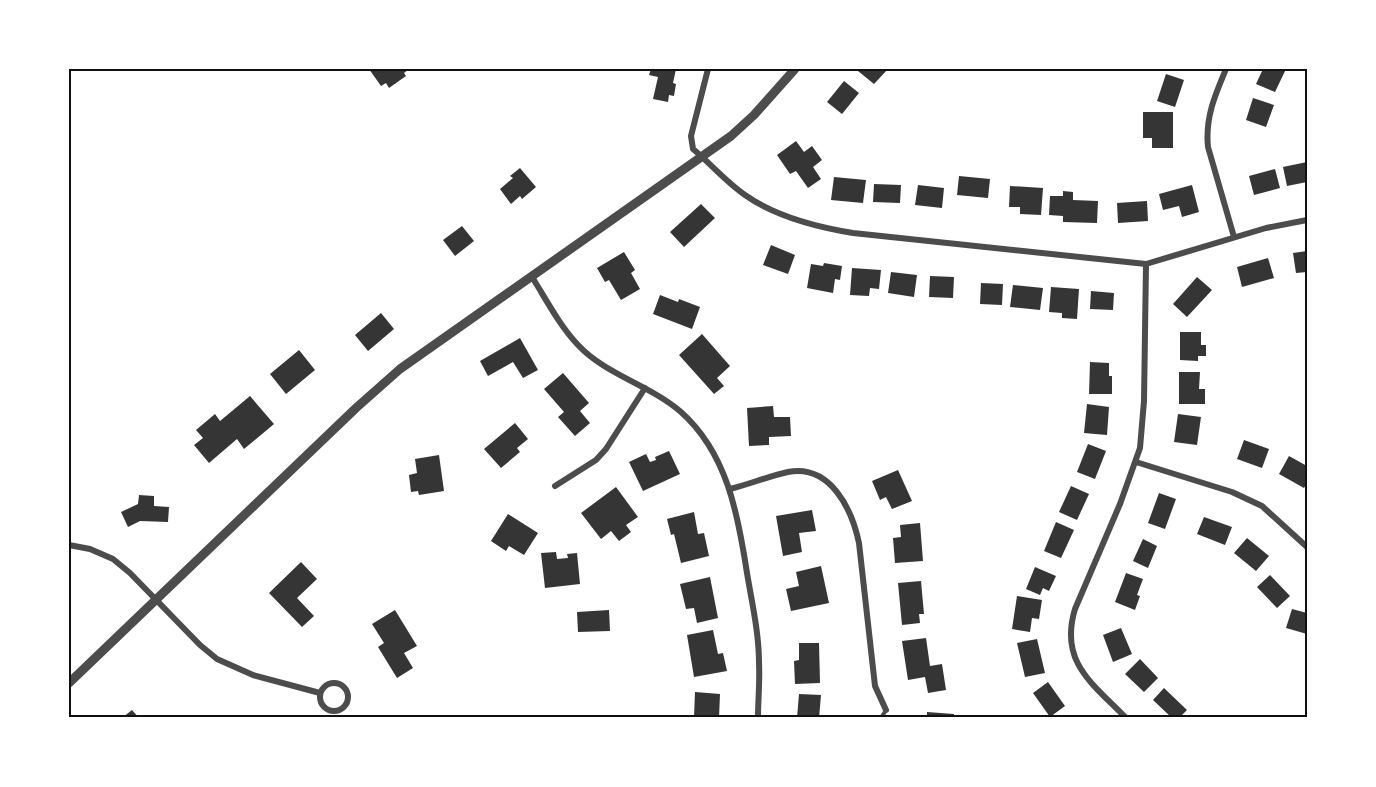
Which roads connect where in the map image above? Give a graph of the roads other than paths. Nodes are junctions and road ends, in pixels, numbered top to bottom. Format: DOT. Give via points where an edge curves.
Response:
graph roads {
  1 [pos="708,69"];
  2 [pos="795,69"];
  3 [pos="1226,69"];
  4 [pos="703,157"];
  5 [pos="1307,220"];
  6 [pos="1234,237"];
  7 [pos="1146,264"];
  8 [pos="531,277"];
  9 [pos="645,388"];
  10 [pos="1136,462"];
  11 [pos="555,486"];
  12 [pos="730,489"];
  13 [pos="69,545"];
  14 [pos="1307,547"];
  15 [pos="156,600"];
  16 [pos="69,683"];
  17 [pos="320,693"];
  18 [pos="886,710"];
  19 [pos="758,718"];
  20 [pos="881,718"];
  21 [pos="1126,718"];
  1 -- 4 [label="street" via="691,136 693,149"];
  2 -- 4 [label="street" via="754,115"];
  3 -- 6 [label="street" via="1208,116 1207,134"];
  4 -- 7 [label="street" via="746,196 813,226"];
  4 -- 8 [label="street"];
  5 -- 6 [label="street"];
  6 -- 7 [label="street"];
  7 -- 10 [label="street" via="1144,401"];
  8 -- 9 [label="street" via="579,346"];
  8 -- 15 [label="street" via="400,369"];
  9 -- 11 [label="street" via="596,460"];
  9 -- 12 [label="street" via="694,424"];
  10 -- 14 [label="street" via="1232,492 1262,507"];
  10 -- 21 [label="street" via="1070,625 1074,658 1085,676"];
  12 -- 18 [label="street" via="801,472 824,480 840,496 856,529 875,686"];
  12 -- 19 [label="street" via="758,637"];
  13 -- 15 [label="street" via="113,559"];
  15 -- 16 [label="street"];
  15 -- 17 [label="street" via="217,659 253,675"];
  17 -- 17 [label="street" via="322,706 330,711 339,711 347,703 348,694 339,684 326,685"];
  18 -- 20 [label="lane"];
}
